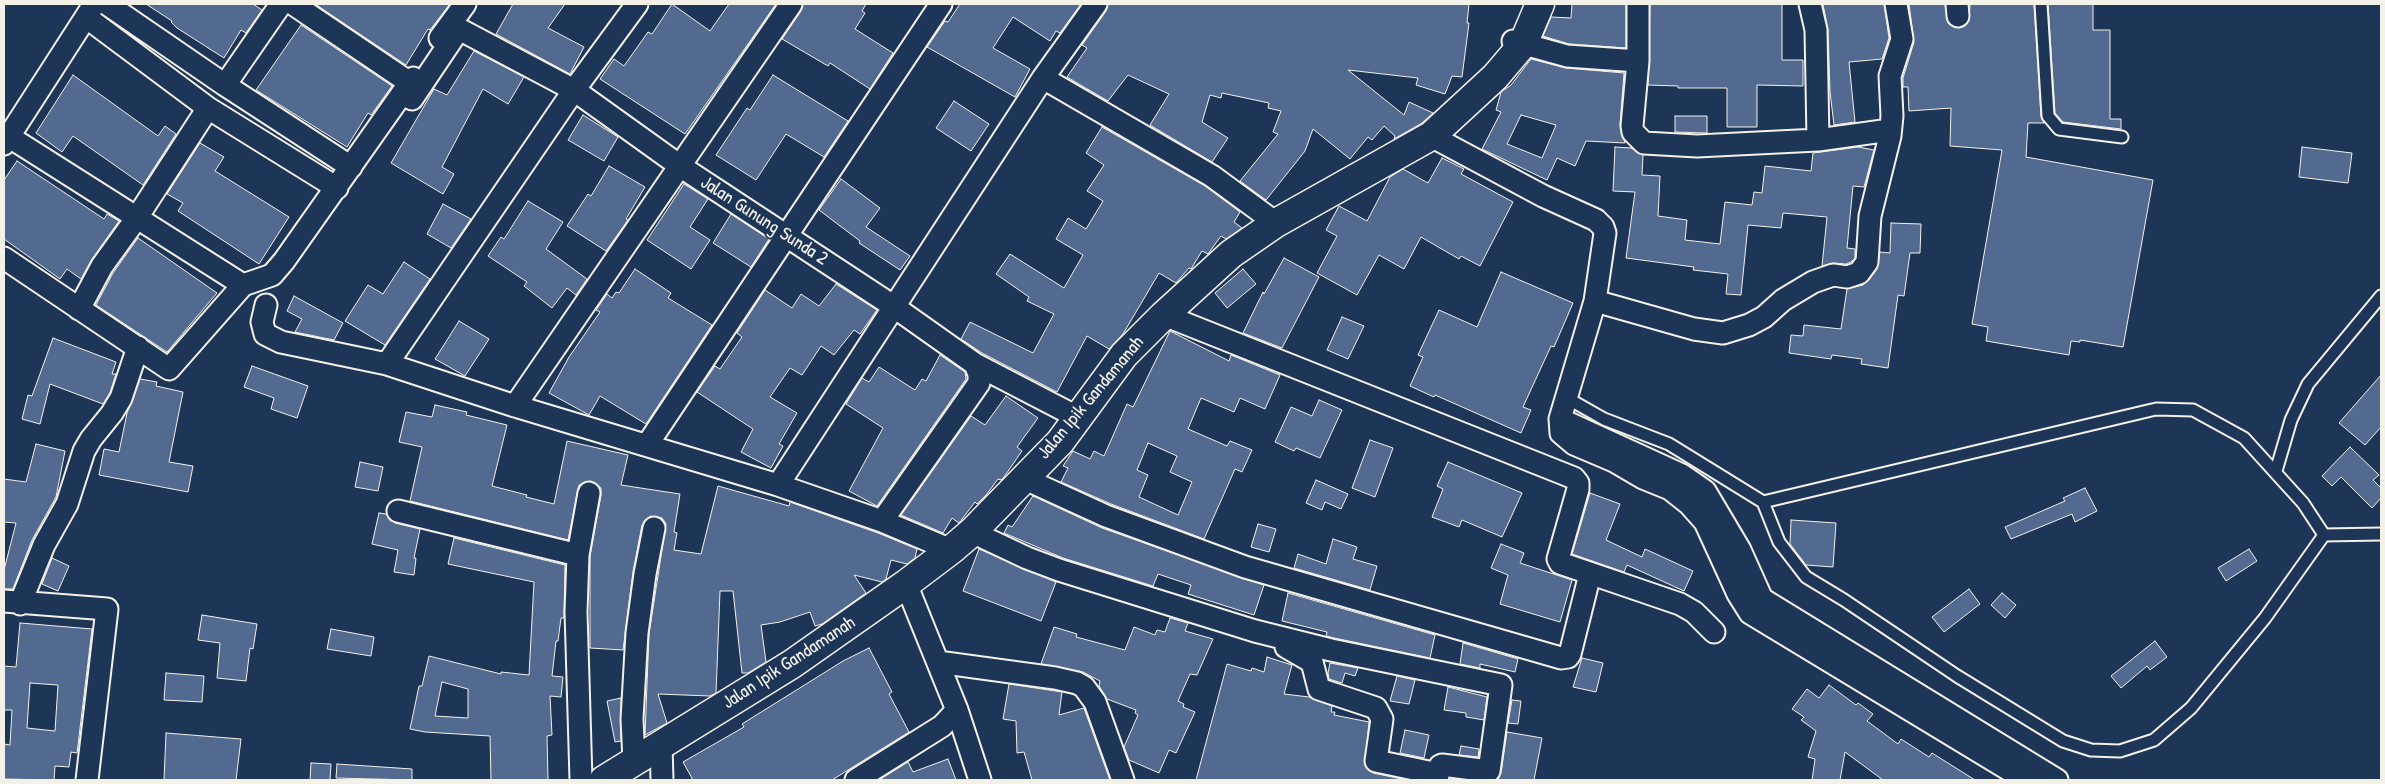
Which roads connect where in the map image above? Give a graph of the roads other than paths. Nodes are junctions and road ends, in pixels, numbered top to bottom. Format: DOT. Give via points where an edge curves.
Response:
graph roads {
  1 [pos="107,4"];
  2 [pos="281,4"];
  3 [pos="293,4"];
  4 [pos="465,4"];
  5 [pos="479,4"];
  6 [pos="637,4"];
  7 [pos="792,4"];
  8 [pos="940,4"];
  9 [pos="1096,4"];
  10 [pos="1520,4"];
  11 [pos="1540,4"];
  12 [pos="1638,4"];
  13 [pos="1810,4"];
  14 [pos="1896,4"];
  15 [pos="2041,4"];
  16 [pos="90,11"];
  17 [pos="459,29"];
  18 [pos="1518,43"];
  19 [pos="1638,61"];
  20 [pos="1043,78"];
  21 [pos="225,85"];
  22 [pos="574,90"];
  23 [pos="411,91"];
  24 [pos="208,108"];
  25 [pos="1890,130"];
  26 [pos="1431,136"];
  27 [pos="2122,137"];
  28 [pos="6,140"];
  29 [pos="1818,140"];
  30 [pos="680,166"];
  31 [pos="351,167"];
  32 [pos="337,188"];
  33 [pos="136,218"];
  34 [pos="1276,223"];
  35 [pos="787,235"];
  36 [pos="4,258"];
  37 [pos="243,285"];
  38 [pos="2381,296"];
  39 [pos="1595,301"];
  40 [pos="266,305"];
  41 [pos="893,306"];
  42 [pos="79,309"];
  43 [pos="1164,315"];
  44 [pos="138,347"];
  45 [pos="387,364"];
  46 [pos="975,364"];
  47 [pos="1567,398"];
  48 [pos="515,406"];
  49 [pos="1077,417"];
  50 [pos="1560,419"];
  51 [pos="647,445"];
  52 [pos="2276,472"];
  53 [pos="1023,478"];
  54 [pos="778,484"];
  55 [pos="1705,491"];
  56 [pos="589,493"];
  57 [pos="1763,502"];
  58 [pos="1689,504"];
  59 [pos="398,511"];
  60 [pos="882,522"];
  61 [pos="654,528"];
  62 [pos="972,532"];
  63 [pos="2324,534"];
  64 [pos="2381,534"];
  65 [pos="951,550"];
  66 [pos="578,555"];
  67 [pos="1590,574"];
  68 [pos="911,581"];
  69 [pos="12,602"];
  70 [pos="1255,631"];
  71 [pos="1714,632"];
  72 [pos="944,662"];
  73 [pos="957,710"];
  74 [pos="661,744"];
  75 [pos="634,761"];
  76 [pos="1438,777"];
  77 [pos="859,779"];
  78 [pos="88,780"];
  79 [pos="581,780"];
  80 [pos="604,780"];
  81 [pos="662,780"];
  82 [pos="980,780"];
  83 [pos="1123,780"];
  84 [pos="2026,780"];
  85 [pos="2057,780"];
  1 -- 21 [label="street"];
  2 -- 21 [label="street"];
  3 -- 23 [label="street"];
  4 -- 23 [label="street"];
  5 -- 17 [label="street"];
  6 -- 22 [label="street"];
  7 -- 30 [label="street"];
  8 -- 35 [label="street"];
  9 -- 20 [label="street"];
  10 -- 18 [label="street, Jalan Ipik Gandamanah"];
  11 -- 18 [label="street, Jalan Ipik Gandamanah"];
  12 -- 19 [label="street"];
  13 -- 29 [label="street" via="1816,30"];
  14 -- 25 [label="street" via="1902,39 1890,76"];
  15 -- 27 [label="lane" via="2048,116 2059,129"];
  16 -- 24 [label="street"];
  16 -- 28 [label="street"];
  17 -- 22 [label="street, Jalan Gunung Sunda 2"];
  17 -- 23 [label="street"];
  18 -- 19 [label="street" via="1567,56"];
  18 -- 26 [label="street, Jalan Ipik Gandamanah" via="1504,67"];
  19 -- 29 [label="street" via="1632,126 1633,132 1644,143 1697,146"];
  20 -- 34 [label="street" via="1212,176"];
  20 -- 41 [label="street"];
  21 -- 31 [label="street"];
  22 -- 30 [label="street, Jalan Gunung Sunda 2"];
  22 -- 45 [label="street"];
  23 -- 31 [label="street"];
  24 -- 32 [label="street"];
  24 -- 33 [label="street"];
  25 -- 29 [label="street"];
  25 -- 39 [label="street" via="1870,216 1867,262 1859,273 1846,277 1833,275 1813,282 1783,300 1764,317 1723,333 1694,329"];
  26 -- 34 [label="street, Jalan Ipik Gandamanah"];
  26 -- 39 [label="street" via="1543,196 1596,220 1605,233"];
  28 -- 33 [label="street"];
  30 -- 35 [label="street, Jalan Gunung Sunda 2"];
  30 -- 48 [label="street"];
  31 -- 32 [label="street"];
  32 -- 37 [label="street" via="272,275"];
  33 -- 37 [label="street"];
  33 -- 42 [label="street" via="102,266"];
  34 -- 43 [label="street, Jalan Ipik Gandamanah" via="1231,254"];
  35 -- 41 [label="street, Jalan Gunung Sunda 2"];
  35 -- 51 [label="street"];
  36 -- 42 [label="street"];
  37 -- 44 [label="street" via="169,369"];
  38 -- 52 [label="lane" via="2308,384 2291,420"];
  39 -- 47 [label="street"];
  40 -- 45 [label="street" via="262,322 265,334 280,342"];
  41 -- 46 [label="street, Jalan Gunung Sunda 2"];
  41 -- 54 [label="street"];
  42 -- 44 [label="street"];
  43 -- 49 [label="street, Jalan Ipik Gandamanah" via="1124,355"];
  43 -- 67 [label="street" via="1574,478 1578,489 1558,561"];
  44 -- 69 [label="street" via="121,398 84,451 67,504"];
  45 -- 48 [label="street"];
  46 -- 49 [label="street, Jalan Gunung Sunda 2"];
  46 -- 60 [label="street" via="980,374 979,383"];
  47 -- 50 [label="street"];
  47 -- 57 [label="lane" via="1604,419 1669,444"];
  48 -- 51 [label="street"];
  49 -- 53 [label="street, Jalan Ipik Gandamanah" via="1060,442"];
  50 -- 55 [label="street" via="1682,475"];
  50 -- 58 [label="street" via="1562,433 1574,444 1670,489"];
  51 -- 54 [label="street"];
  52 -- 57 [label="lane" via="2244,438 2193,410 2156,409"];
  52 -- 63 [label="lane"];
  53 -- 62 [label="street, Jalan Ipik Gandamanah"];
  53 -- 67 [label="street" via="1106,516 1246,567 1563,659 1570,654"];
  54 -- 60 [label="street"];
  55 -- 58 [label="street"];
  55 -- 85 [label="street" via="1740,550 1762,599"];
  56 -- 66 [label="street"];
  57 -- 63 [label="lane" via="1779,542 1806,577 2064,741 2091,750 2120,751 2154,740 2191,708 2265,618"];
  58 -- 84 [label="street" via="1705,522 1750,613"];
  59 -- 66 [label="street"];
  60 -- 65 [label="street"];
  61 -- 75 [label="street" via="638,633 632,719"];
  62 -- 65 [label="street, Jalan Ipik Gandamanah"];
  62 -- 70 [label="street" via="1059,570"];
  63 -- 64 [label="lane"];
  65 -- 68 [label="street, Jalan Ipik Gandamanah"];
  66 -- 79 [label="street" via="576,612"];
  67 -- 71 [label="street" via="1680,604 1694,612"];
  68 -- 72 [label="street"];
  68 -- 74 [label="street, Jalan Ipik Gandamanah" via="792,664"];
  69 -- 78 [label="street" via="107,609"];
  70 -- 76 [label="street" via="1308,658 1313,664 1319,689 1376,708 1382,719 1376,761"];
  70 -- 76 [label="street" via="1501,685 1489,771 1442,765"];
  72 -- 73 [label="street"];
  72 -- 83 [label="street" via="1077,683 1095,702"];
  73 -- 77 [label="street" via="942,726"];
  73 -- 82 [label="street"];
  74 -- 75 [label="street, Jalan Ipik Gandamanah"];
  74 -- 81 [label="street"];
  75 -- 80 [label="street, Jalan Ipik Gandamanah"];
}
